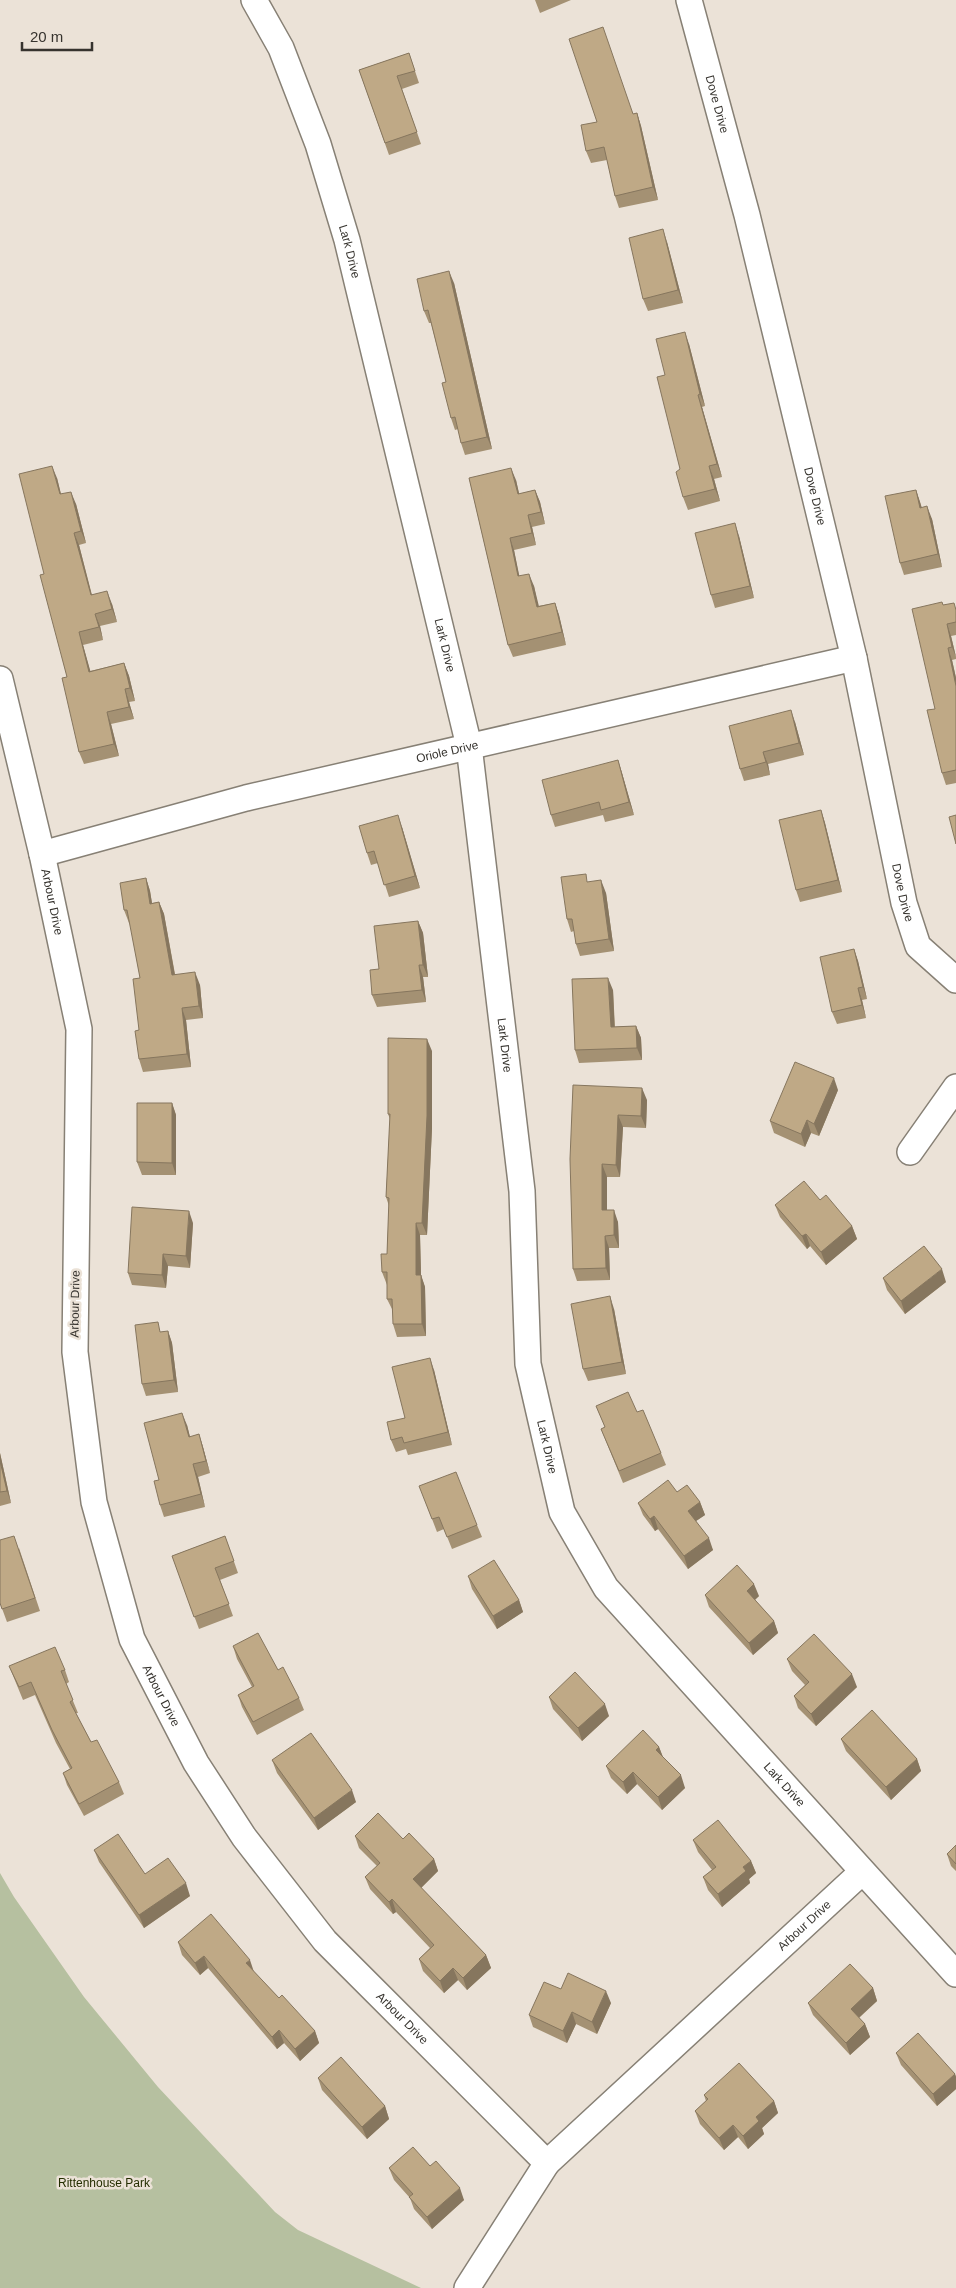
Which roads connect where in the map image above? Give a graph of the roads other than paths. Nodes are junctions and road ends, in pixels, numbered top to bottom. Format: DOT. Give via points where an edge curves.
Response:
graph roads {
  1 [pos="254,0"];
  2 [pos="689,0"];
  3 [pos="854,658"];
  4 [pos="0,679"];
  5 [pos="469,746"];
  6 [pos="42,854"];
  7 [pos="956,980"];
  8 [pos="956,1087"];
  9 [pos="910,1152"];
  10 [pos="862,1872"];
  11 [pos="956,1974"];
  12 [pos="547,2164"];
  13 [pos="467,2288"];
  1 -- 5 [label="street, Lark Drive" via="281,48 311,127 347,240"];
  2 -- 3 [label="street, Dove Drive" via="747,214"];
  3 -- 5 [label="street, Oriole Drive"];
  3 -- 7 [label="street, Dove Drive" via="904,902 915,937 918,946"];
  4 -- 6 [label="street, Arbour Drive"];
  5 -- 6 [label="street, Oriole Drive" via="246,798"];
  5 -- 10 [label="street, Lark Drive" via="522,1191 528,1364 562,1512 606,1588"];
  6 -- 12 [label="street, Arbour Drive" via="79,1030 75,1352 94,1502 132,1639 196,1763 244,1837 324,1941"];
  8 -- 9 [label="street"];
  10 -- 11 [label="street, Lark Drive"];
  10 -- 12 [label="street, Arbour Drive"];
  12 -- 13 [label="street"];
}
